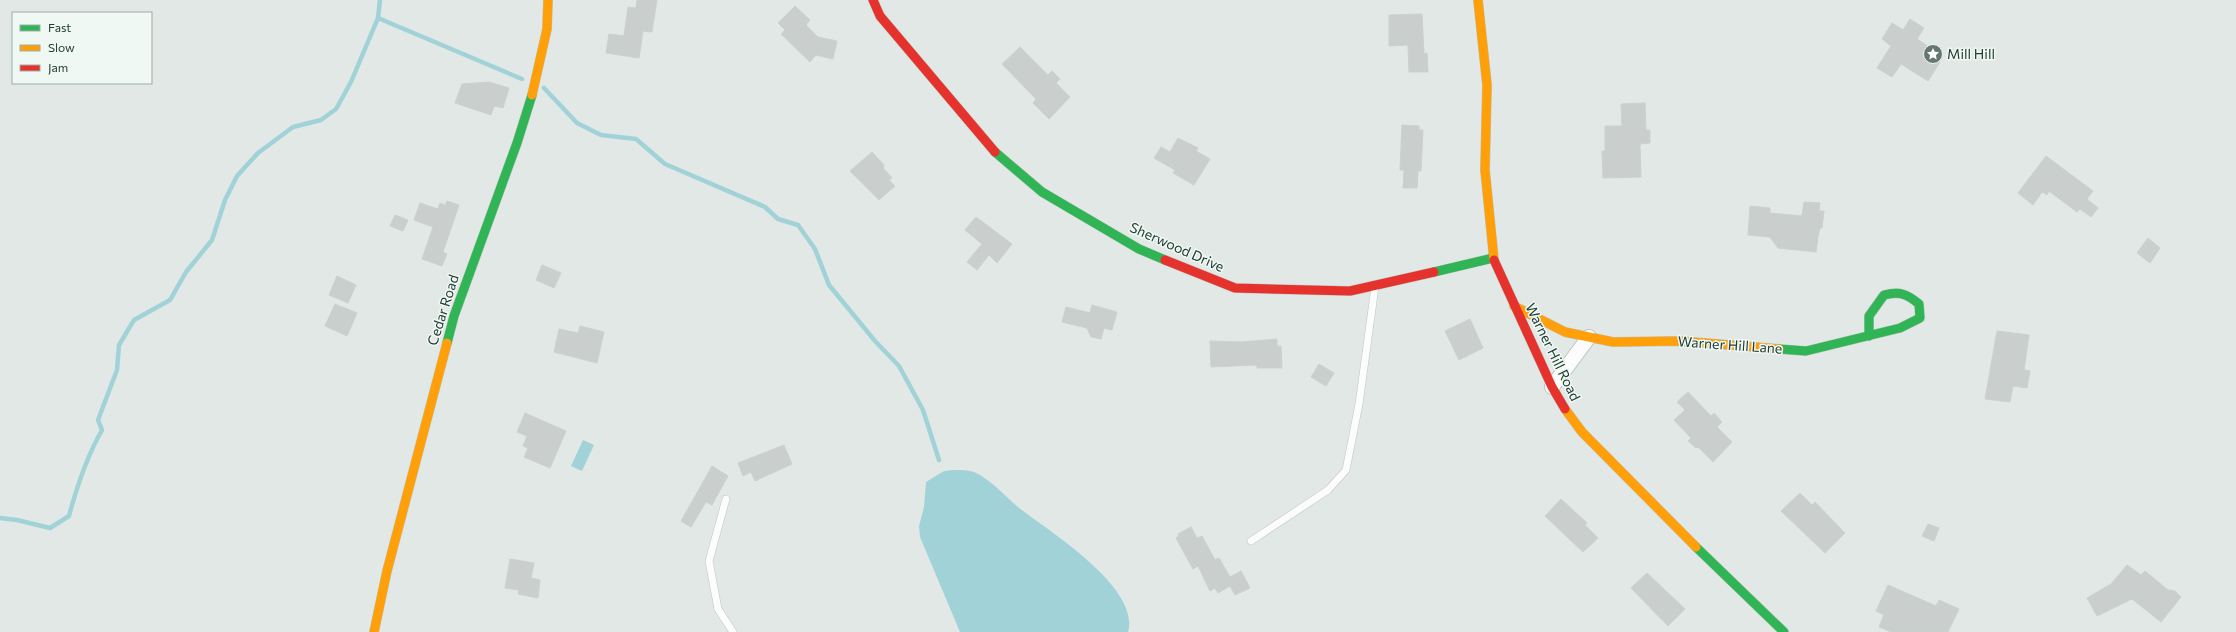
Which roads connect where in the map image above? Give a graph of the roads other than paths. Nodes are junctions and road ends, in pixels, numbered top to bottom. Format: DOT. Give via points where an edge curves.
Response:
graph roads {
  1 [pos="548,0"];
  2 [pos="873,0"];
  3 [pos="1478,0"];
  4 [pos="1493,258"];
  5 [pos="1375,286"];
  6 [pos="1514,306"];
  7 [pos="1869,336"];
  8 [pos="1589,337"];
  9 [pos="1552,387"];
  10 [pos="726,499"];
  11 [pos="1251,542"];
  12 [pos="374,632"];
  13 [pos="733,632"];
  14 [pos="1784,632"];
  1 -- 12 [label="street, Cedar Road" via="547,29 538,74 518,143 454,316 387,571"];
  2 -- 5 [label="street, Sherwood Drive" via="880,16 988,146 1042,192 1139,250 1236,288 1350,291"];
  3 -- 4 [label="street, Warner Hill Road" via="1487,85 1485,170"];
  4 -- 5 [label="street, Sherwood Drive"];
  4 -- 6 [label="street, Warner Hill Road"];
  5 -- 11 [label="lane" via="1359,404 1346,470 1328,490"];
  6 -- 8 [label="street, Warner Hill Lane" via="1565,332"];
  6 -- 9 [label="street, Warner Hill Road"];
  7 -- 7 [label="street, Warner Hill Lane" via="1900,328 1920,318 1919,304 1907,294 1896,292 1884,295 1870,316"];
  7 -- 8 [label="street, Warner Hill Lane" via="1806,350 1680,341 1613,342"];
  8 -- 9 [label="street"];
  9 -- 14 [label="street, Warner Hill Road" via="1582,432"];
  10 -- 13 [label="lane" via="709,561 718,609"];
}
